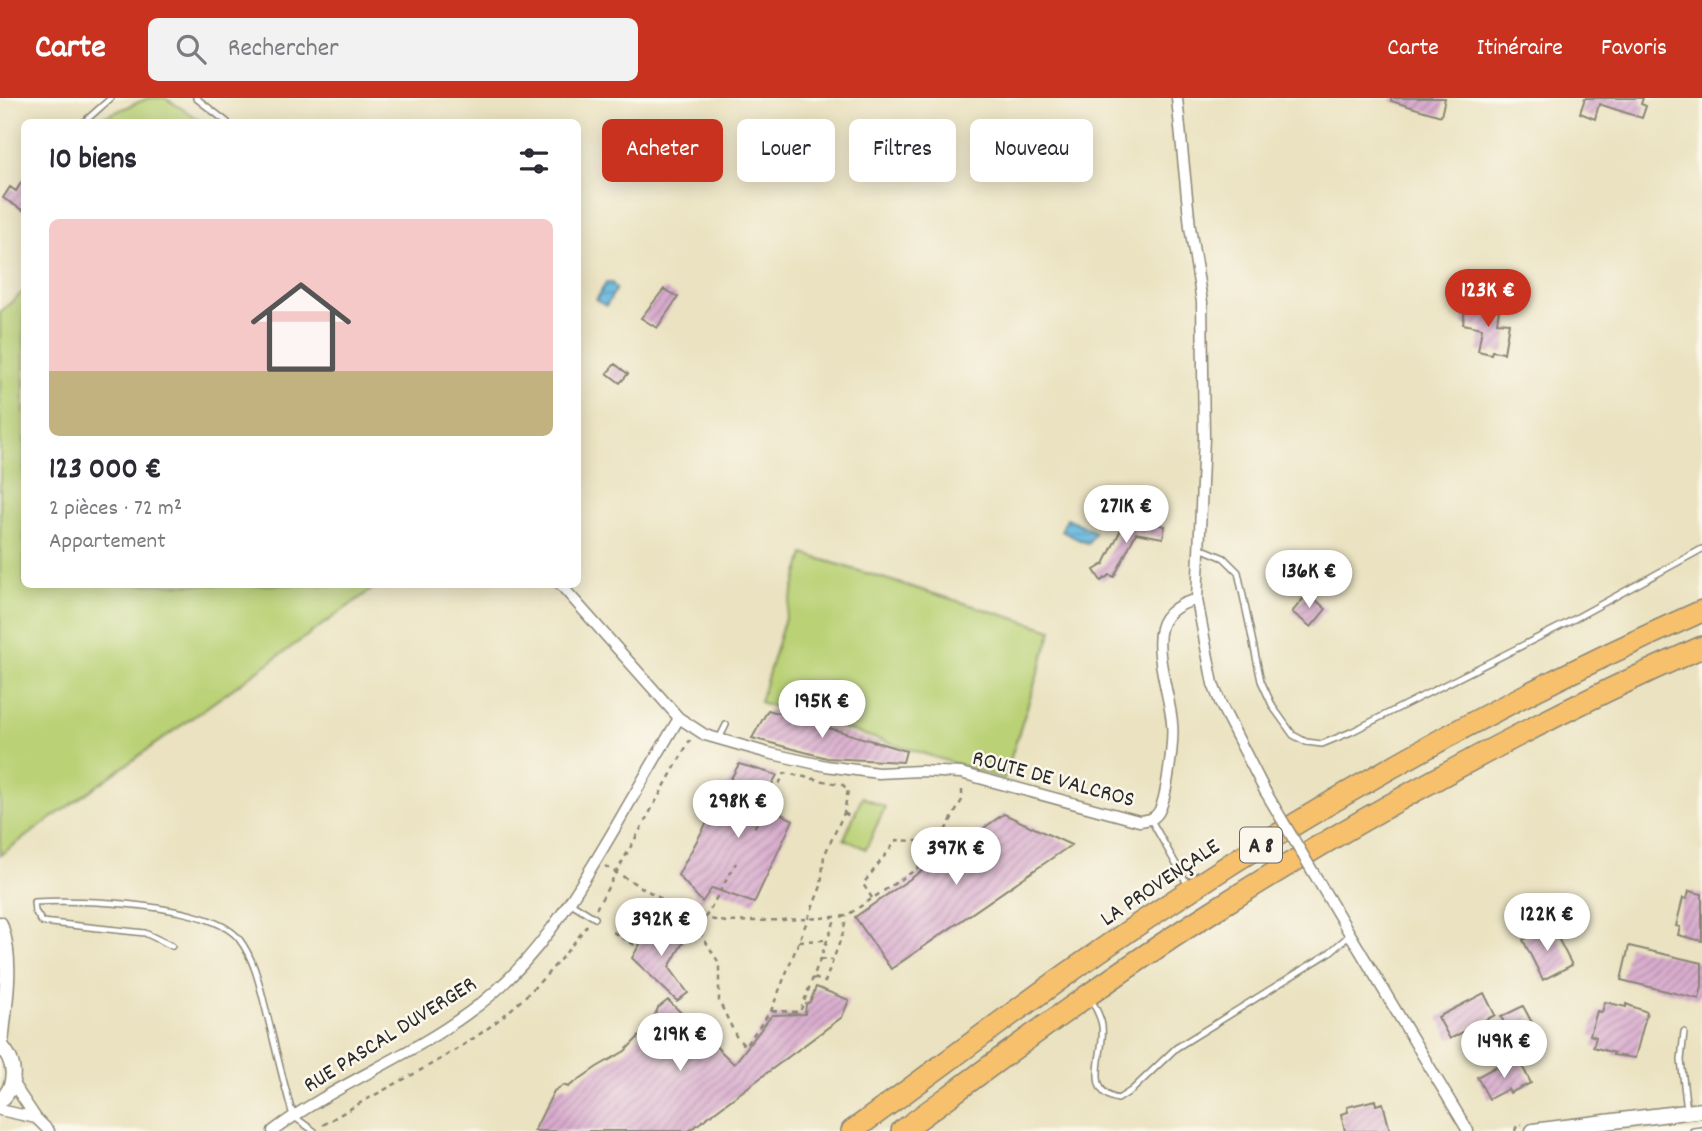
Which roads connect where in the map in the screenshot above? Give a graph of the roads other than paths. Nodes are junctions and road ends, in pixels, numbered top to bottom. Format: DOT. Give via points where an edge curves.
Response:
graph roads {
  1 [pos="111,98"];
  2 [pos="195,98"];
  3 [pos="1177,98"];
  4 [pos="87,119"];
  5 [pos="223,119"];
  6 [pos="1198,547"];
  7 [pos="1702,549"];
  8 [pos="565,588"];
  9 [pos="1196,600"];
  10 [pos="1702,611"];
  11 [pos="1702,647"];
  12 [pos="679,718"];
  13 [pos="726,725"];
  14 [pos="719,739"];
  15 [pos="1151,820"];
  16 [pos="1191,889"];
  17 [pos="571,903"];
  18 [pos="595,919"];
  19 [pos="0,924"];
  20 [pos="1351,934"];
  21 [pos="172,946"];
  22 [pos="1089,995"];
  23 [pos="2,1001"];
  24 [pos="1684,1032"];
  25 [pos="1036,1033"];
  26 [pos="0,1045"];
  27 [pos="12,1082"];
  28 [pos="0,1101"];
  29 [pos="0,1110"];
  30 [pos="1702,1110"];
  31 [pos="1687,1111"];
  32 [pos="293,1116"];
  33 [pos="36,1118"];
  34 [pos="1702,1130"];
  35 [pos="49,1131"];
  36 [pos="273,1131"];
  37 [pos="314,1131"];
  38 [pos="852,1131"];
  39 [pos="902,1131"];
  40 [pos="911,1131"];
  41 [pos="1468,1131"];
  42 [pos="1533,1131"];
  43 [pos="1693,1131"];
  1 -- 4 [label="lane"];
  2 -- 5 [label="lane"];
  3 -- 6 [label="street" via="1202,302 1204,437"];
  6 -- 7 [label="lane" via="1224,558 1238,572 1255,659 1273,707 1293,735 1322,744 1553,630"];
  6 -- 9 [label="street"];
  8 -- 12 [label="street, ROUTE DE VALCROS"];
  9 -- 15 [label="street, ROUTE DE VALCROS" via="1169,614 1160,632 1173,734 1164,797"];
  9 -- 20 [label="street, bridge" via="1213,684 1227,718"];
  10 -- 16 [label="highway, LA PROVENÇALE / A 8" via="1381,774"];
  11 -- 22 [label="highway, A 8" via="1512,738 1359,822 1212,912"];
  12 -- 14 [label="street, ROUTE DE VALCROS" via="696,731"];
  12 -- 17 [label="street, RUE PASCAL DUVERGER"];
  13 -- 14 [label="lane"];
  14 -- 15 [label="street, ROUTE DE VALCROS" via="826,766 878,773 961,773 1128,820"];
  15 -- 16 [label="lane"];
  16 -- 38 [label="highway, LA PROVENÇALE / A 8"];
  17 -- 18 [label="lane"];
  17 -- 32 [label="street, RUE PASCAL DUVERGER" via="525,962 467,1014"];
  19 -- 23 [label="street" via="8,973"];
  20 -- 22 [label="lane" via="1329,953 1177,1048 1118,1099 1098,1086 1102,1026"];
  20 -- 41 [label="street"];
  21 -- 32 [label="lane" via="145,933 42,922 34,902 159,908 198,916 238,937 252,960"];
  22 -- 25 [label="highway, A 8"];
  23 -- 26 [label="street"];
  24 -- 31 [label="lane" via="1681,1060"];
  25 -- 39 [label="highway, A 8"];
  25 -- 40 [label="highway"];
  26 -- 27 [label="street" via="12,1062"];
  27 -- 28 [label="street"];
  27 -- 33 [label="street"];
  29 -- 33 [label="street"];
  30 -- 31 [label="street"];
  31 -- 42 [label="street"];
  32 -- 36 [label="street, RUE PASCAL DUVERGER"];
  32 -- 37 [label="lane"];
  33 -- 35 [label="street"];
  34 -- 43 [label="lane"];
}
